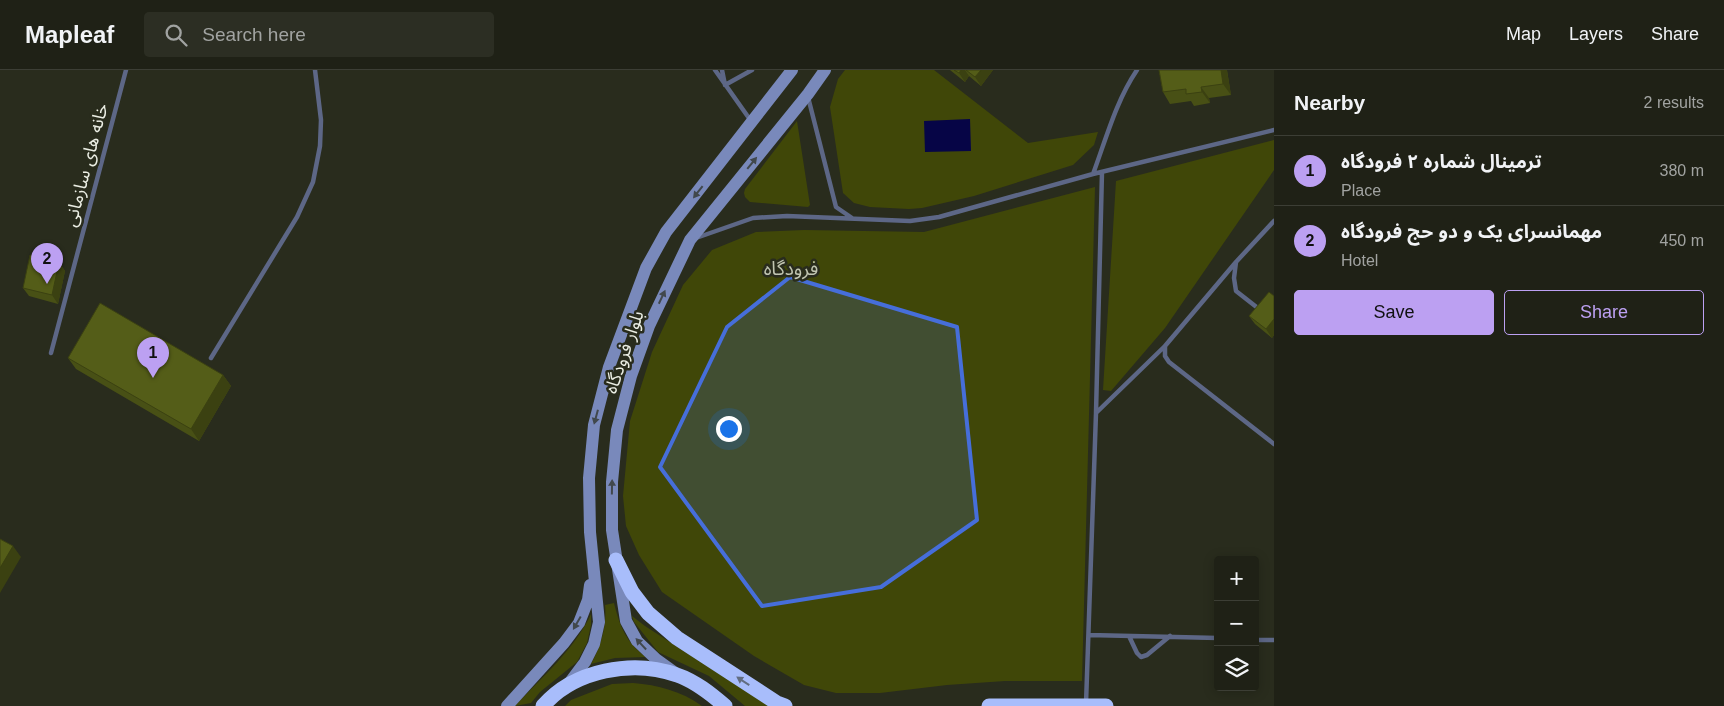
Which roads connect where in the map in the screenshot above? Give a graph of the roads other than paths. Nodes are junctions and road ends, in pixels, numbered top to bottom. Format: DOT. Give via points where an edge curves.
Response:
graph roads {
  1 [pos="126,70"];
  2 [pos="315,70"];
  3 [pos="715,70"];
  4 [pos="722,70"];
  5 [pos="752,70"];
  6 [pos="792,70"];
  7 [pos="825,70"];
  8 [pos="1137,70"];
  9 [pos="725,85"];
  10 [pos="808,94"];
  11 [pos="752,122"];
  12 [pos="1274,130"];
  13 [pos="1102,172"];
  14 [pos="1093,174"];
  15 [pos="853,218"];
  16 [pos="1274,221"];
  17 [pos="690,240"];
  18 [pos="1236,262"];
  19 [pos="1264,314"];
  20 [pos="1164,346"];
  21 [pos="50,353"];
  22 [pos="211,358"];
  23 [pos="1096,413"];
  24 [pos="1274,444"];
  25 [pos="592,560"];
  26 [pos="616,560"];
  27 [pos="1088,635"];
  28 [pos="1129,636"];
  29 [pos="1170,636"];
  30 [pos="1214,638"];
  31 [pos="1259,640"];
  32 [pos="1274,640"];
  33 [pos="678,675"];
  34 [pos="566,686"];
  35 [pos="542,705"];
  36 [pos="1086,705"];
  37 [pos="507,706"];
  38 [pos="725,706"];
  39 [pos="785,706"];
  40 [pos="989,706"];
  41 [pos="1106,706"];
  1 -- 21 [label="lane, خانه های سازمانی"];
  2 -- 22 [label="lane" via="321,120 313,182 297,217"];
  3 -- 9 [label="lane"];
  4 -- 9 [label="lane"];
  5 -- 9 [label="lane"];
  6 -- 11 [label="street, بلوار فرودگاه"];
  7 -- 10 [label="street, بلوار فرودگاه"];
  8 -- 14 [label="lane" via="1111,123"];
  9 -- 11 [label="lane"];
  10 -- 15 [label="lane" via="836,207"];
  17 -- 10 [label="street, بلوار فرودگاه, one-way"];
  11 -- 25 [label="street, بلوار فرودگاه, one-way" via="666,232 646,268 609,367 594,425 589,478"];
  12 -- 13 [label="lane"];
  13 -- 14 [label="lane"];
  13 -- 23 [label="lane"];
  14 -- 15 [label="lane" via="939,217 910,221"];
  15 -- 17 [label="lane" via="753,218"];
  16 -- 18 [label="lane"];
  26 -- 17 [label="street, بلوار فرودگاه, one-way" via="612,482 617,430 649,326"];
  18 -- 19 [label="lane" via="1236,291"];
  18 -- 20 [label="lane"];
  20 -- 23 [label="lane"];
  20 -- 24 [label="lane" via="1169,362"];
  23 -- 27 [label="lane"];
  25 -- 34 [label="street, بلوار فرودگاه" via="599,622 594,644"];
  25 -- 37 [label="street, one-way" via="588,600 579,623"];
  33 -- 26 [label="street, بلوار فرودگاه, one-way" via="637,641 626,621"];
  39 -- 26 [label="highway, one-way" via="677,638 648,613 632,592"];
  27 -- 28 [label="lane"];
  27 -- 36 [label="lane"];
  28 -- 29 [label="lane"];
  28 -- 29 [label="lane" via="1142,657"];
  29 -- 30 [label="lane"];
  31 -- 32 [label="lane"];
  33 -- 34 [label="highway" via="650,668 622,668 594,674"];
  33 -- 38 [label="highway"];
  34 -- 35 [label="highway"];
  36 -- 40 [label="highway"];
  36 -- 41 [label="highway"];
}
